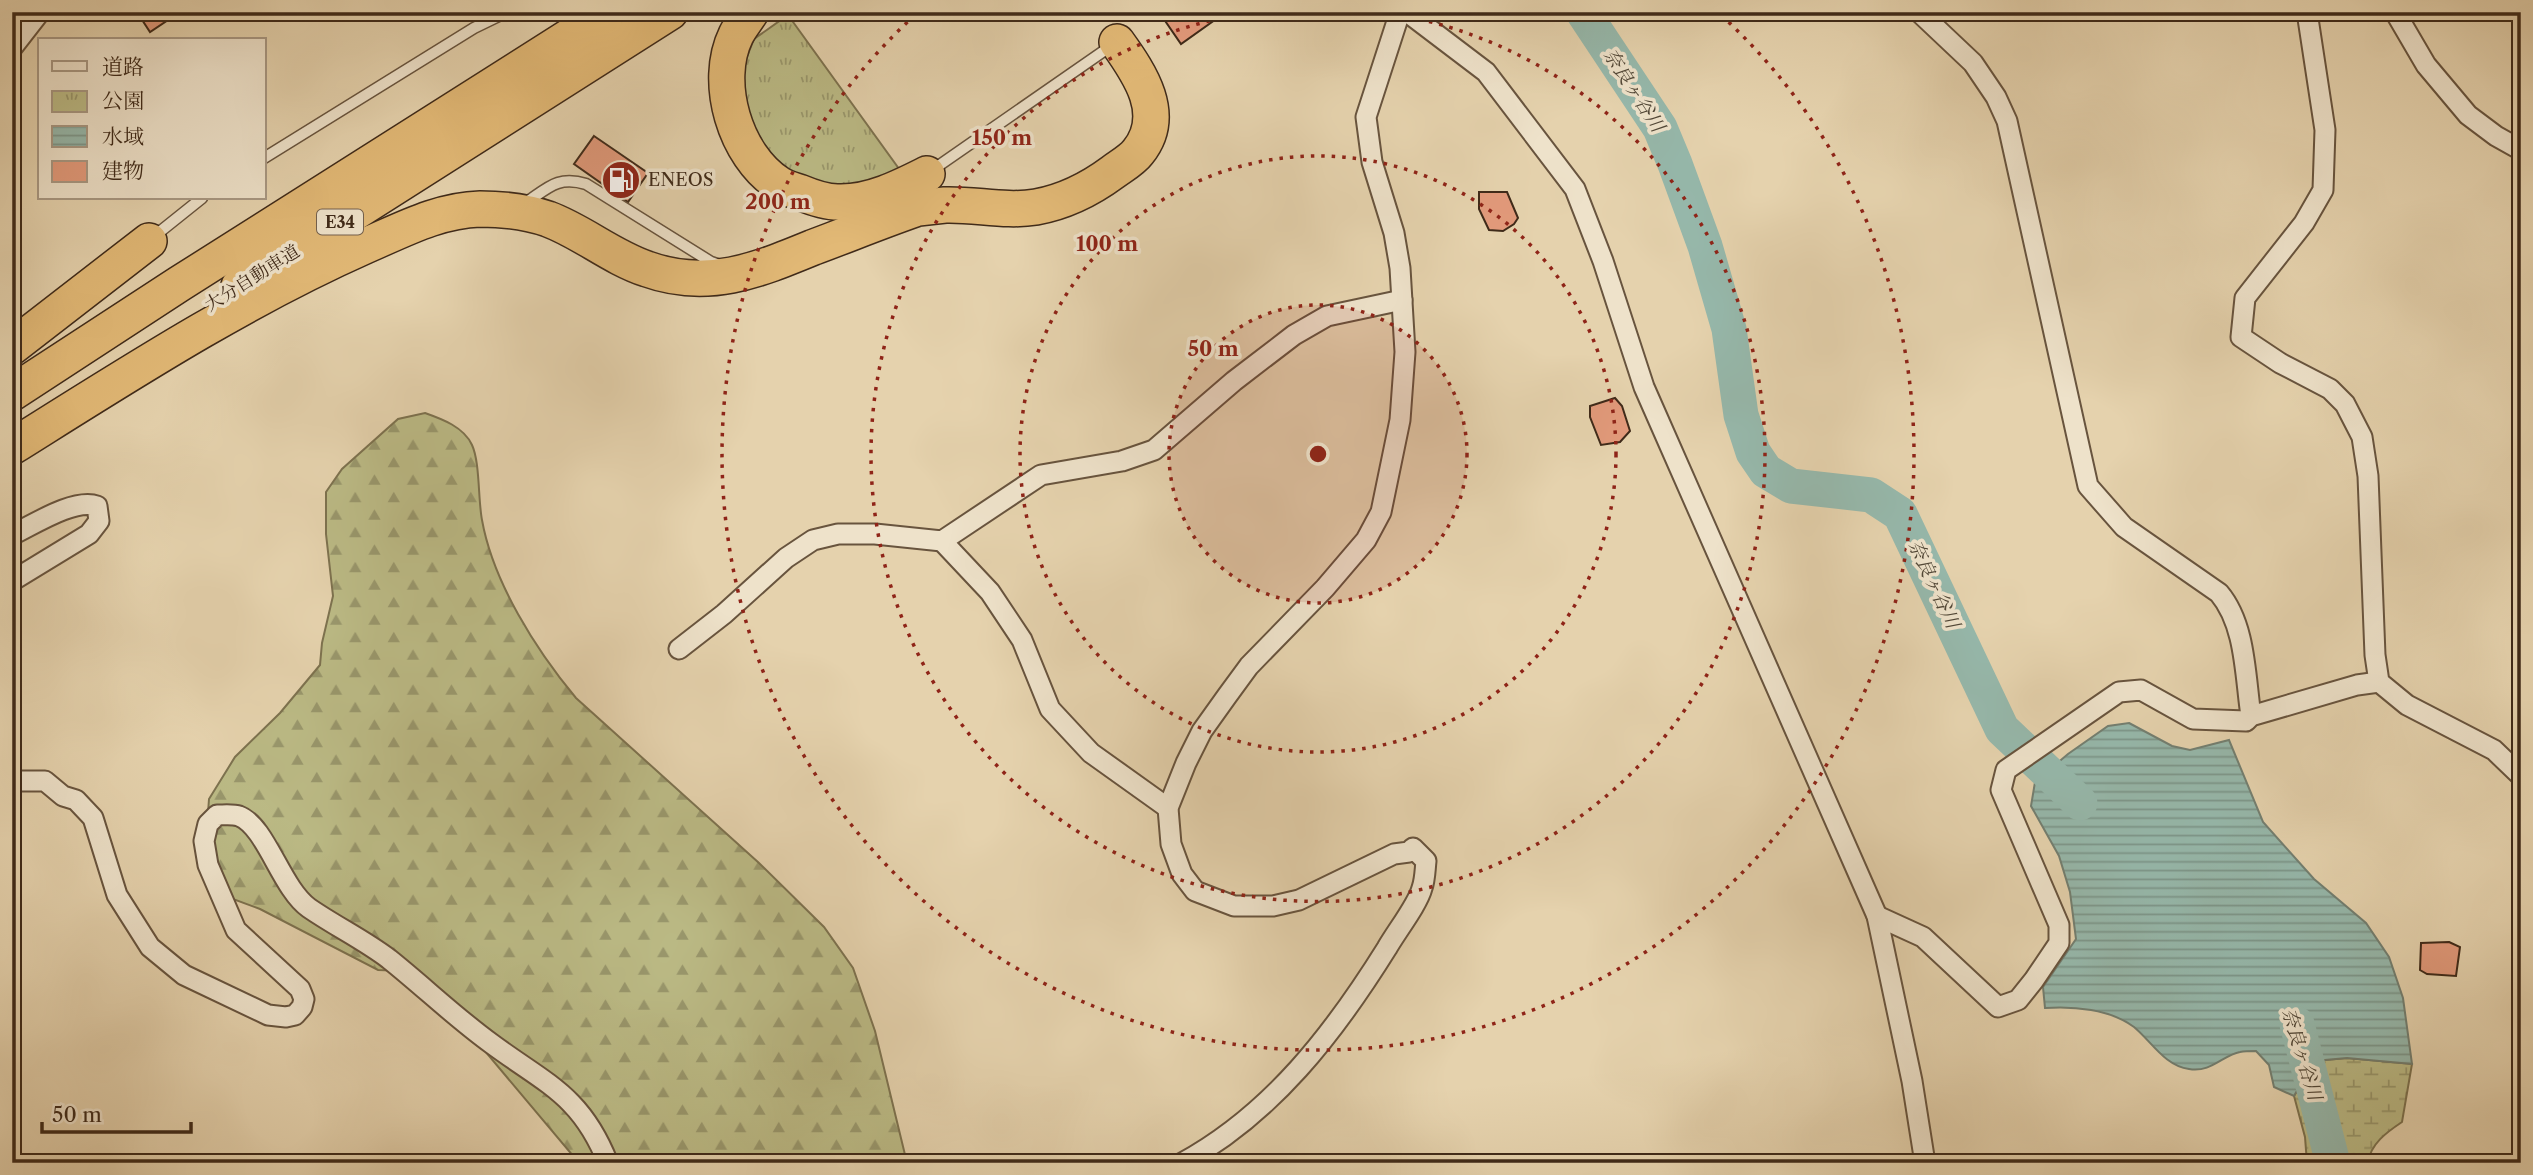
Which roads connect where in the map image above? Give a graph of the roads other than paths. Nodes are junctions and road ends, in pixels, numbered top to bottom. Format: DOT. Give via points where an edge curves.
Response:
graph roads {
  1 [pos="40,12"];
  2 [pos="507,12"];
  3 [pos="608,12"];
  4 [pos="670,12"];
  5 [pos="751,12"];
  6 [pos="1400,12"];
  7 [pos="1407,12"];
  8 [pos="1919,12"];
  9 [pos="2306,12"];
  10 [pos="2395,12"];
  11 [pos="1117,42"];
  12 [pos="12,48"];
  13 [pos="2521,150"];
  14 [pos="266,158"];
  15 [pos="927,174"];
  16 [pos="200,200"];
  17 [pos="514,211"];
  18 [pos="149,241"];
  19 [pos="755,271"];
  20 [pos="1402,300"];
  21 [pos="12,347"];
  22 [pos="12,393"];
  23 [pos="12,434"];
  24 [pos="12,447"];
  25 [pos="12,535"];
  26 [pos="942,541"];
  27 [pos="12,581"];
  28 [pos="678,649"];
  29 [pos="2379,681"];
  30 [pos="2251,716"];
  31 [pos="2521,776"];
  32 [pos="12,781"];
  33 [pos="1168,808"];
  34 [pos="1877,916"];
  35 [pos="608,1163"];
  36 [pos="1182,1163"];
  37 [pos="1925,1163"];
  1 -- 12 [label="street"];
  2 -- 14 [label="lane"];
  3 -- 22 [label="highway, 大分自動車道 / E34"];
  4 -- 23 [label="highway, 大分自動車道 / E34"];
  5 -- 15 [label="highway" via="735,37 728,67 728,102 736,131 754,160 779,184 840,203 876,197"];
  6 -- 20 [label="street" via="1366,117 1372,162 1394,233"];
  7 -- 34 [label="street" via="1486,72 1575,189 1604,261 1644,387"];
  8 -- 30 [label="street" via="1973,63 2007,121 2088,486 2124,527 2219,593 2230,606 2239,634"];
  9 -- 29 [label="street" via="2325,130 2323,190 2304,223 2245,298 2241,337 2330,389 2345,404 2362,437"];
  10 -- 13 [label="street" via="2426,65 2468,115"];
  11 -- 15 [label="lane"];
  11 -- 19 [label="highway" via="1148,92 1152,116 1149,136 1137,155 1099,182 1036,207 918,208"];
  16 -- 18 [label="lane"];
  17 -- 19 [label="highway" via="548,219 650,271 686,279"];
  17 -- 19 [label="lane" via="556,183 571,179 711,262"];
  17 -- 24 [label="highway" via="443,214 338,258 173,347"];
  18 -- 21 [label="highway"];
  20 -- 26 [label="street" via="1327,316 1234,381 1154,450 1122,461 1041,474"];
  20 -- 33 [label="street" via="1405,352 1400,421 1381,512 1366,540 1249,666 1227,696 1202,731"];
  25 -- 27 [label="street" via="68,508 97,506 99,521 89,534"];
  26 -- 28 [label="street" via="850,534 813,540"];
  26 -- 33 [label="street" via="990,592 1022,640 1050,709 1091,753"];
  29 -- 30 [label="street"];
  29 -- 31 [label="street" via="2407,705 2494,750"];
  30 -- 34 [label="street" via="2246,721 2193,719 2141,690 2119,691 2006,771 2001,790 2059,925 2059,943 2018,1000 1998,1007 1923,937"];
  32 -- 35 [label="street" via="45,781 76,800 93,818 117,895 150,947 184,975 268,1016 295,1016 304,999 300,989 236,930 208,865 204,841 208,824 217,815 240,817 257,830 305,906 387,958 491,1044 572,1101 590,1125"];
  33 -- 36 [label="street" via="1171,845 1182,874 1195,891 1234,906 1273,906 1299,900 1413,848 1426,861 1422,889 1318,1049 1279,1092 1230,1133"];
  34 -- 37 [label="street"];
}
